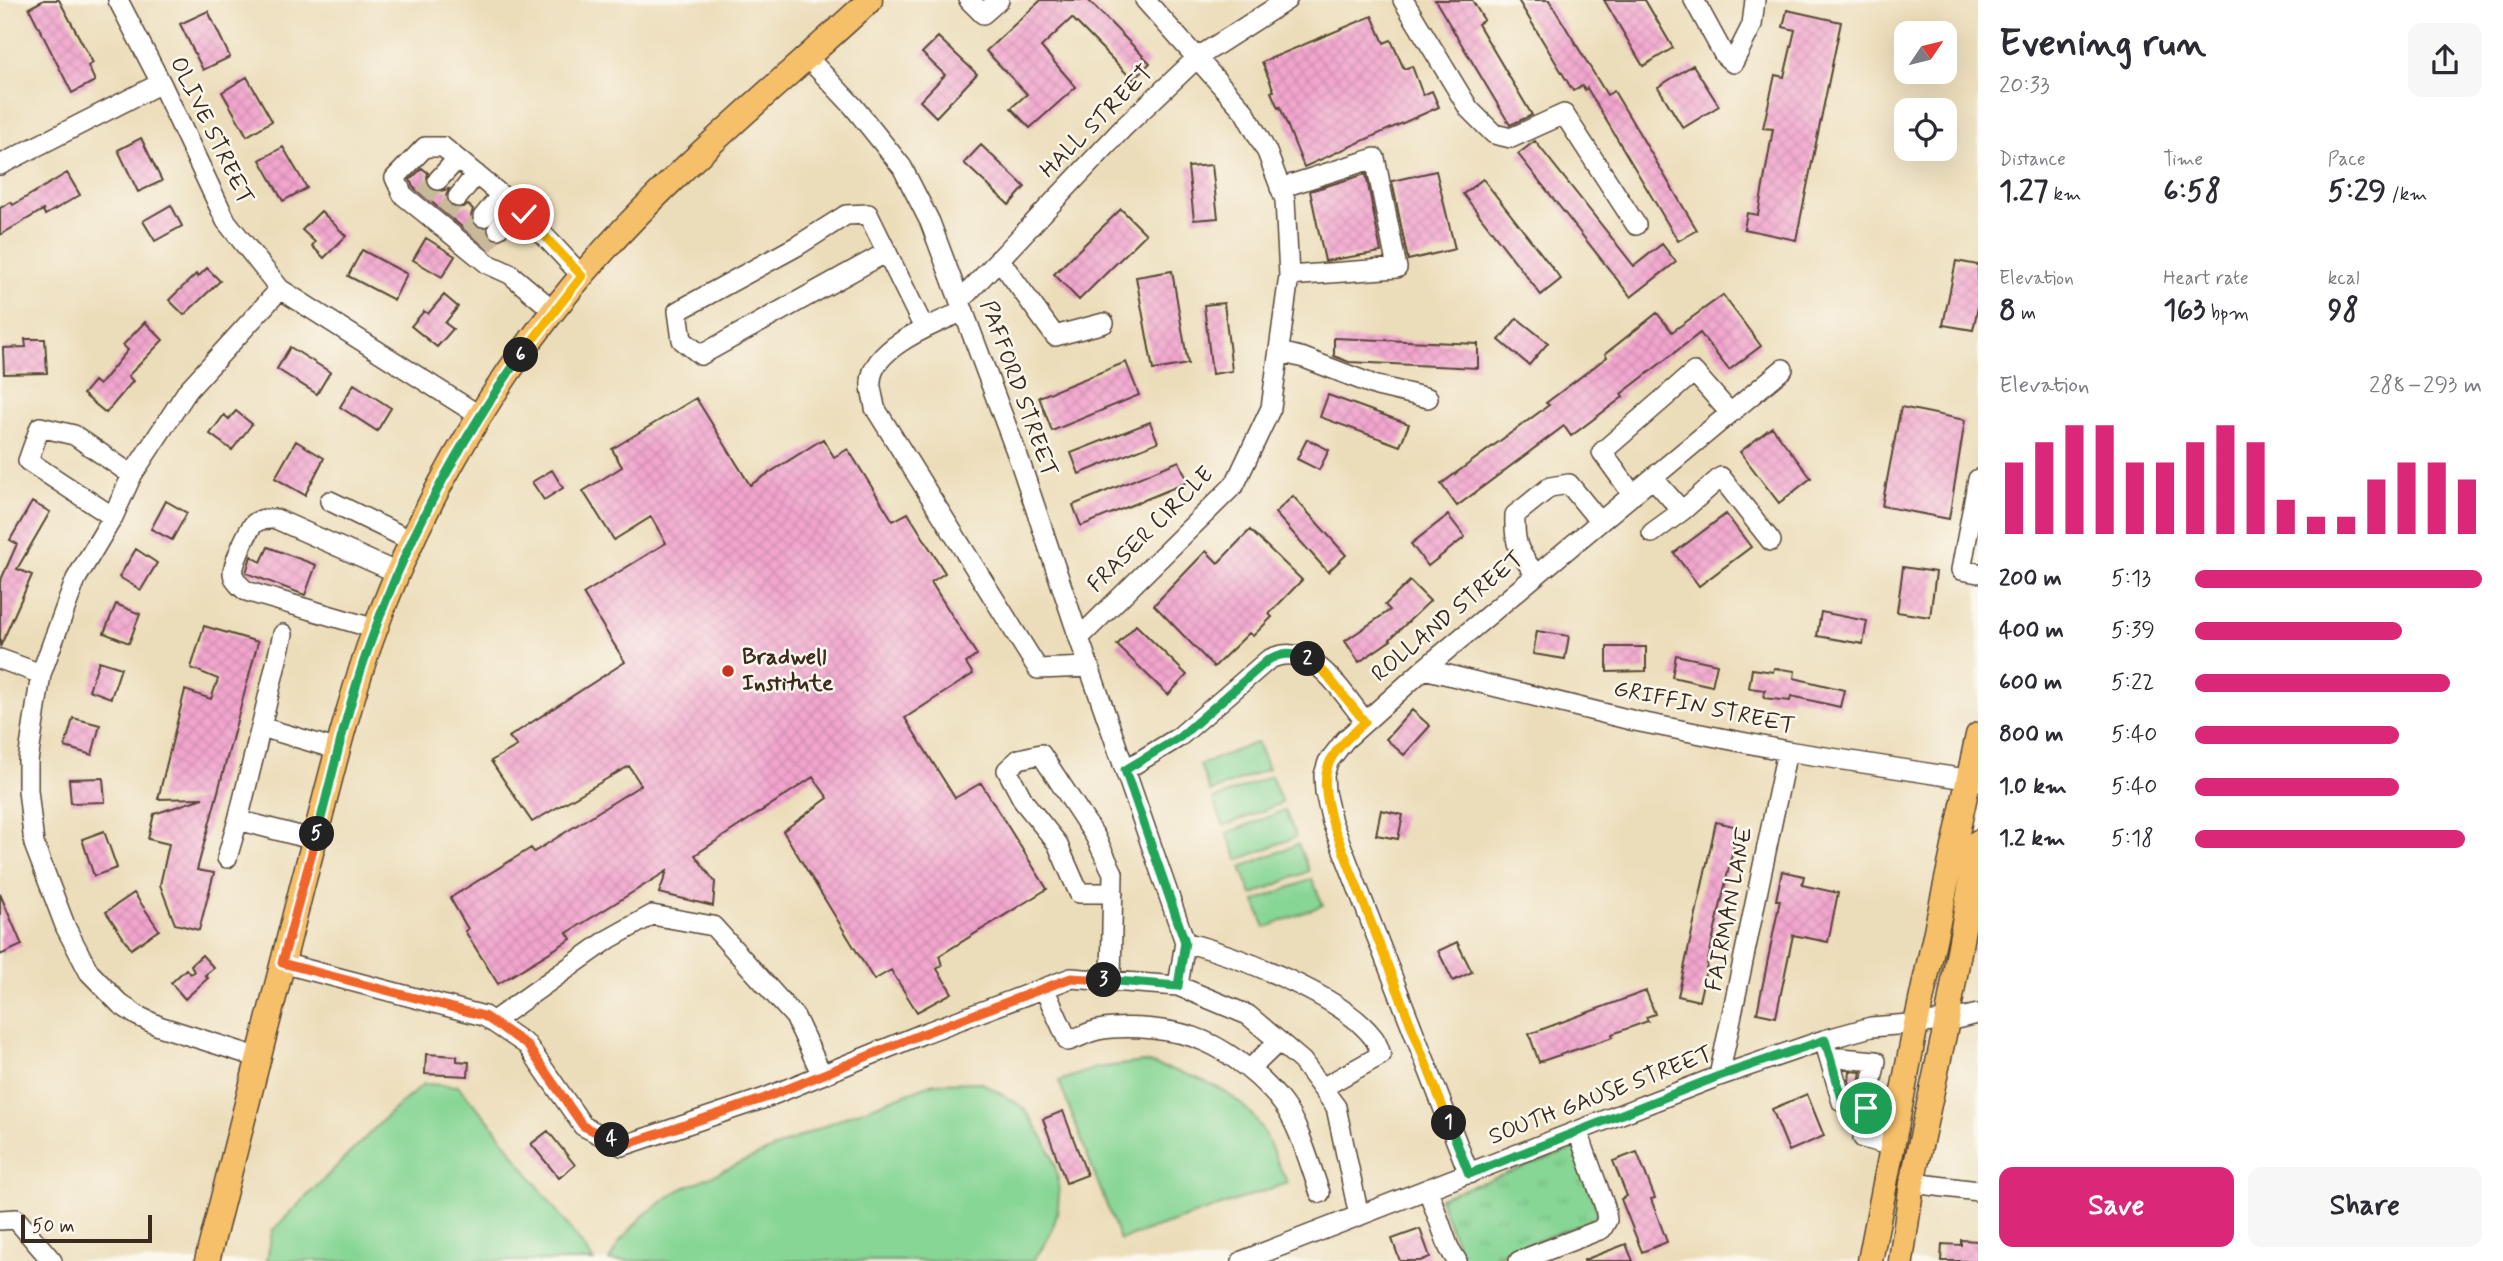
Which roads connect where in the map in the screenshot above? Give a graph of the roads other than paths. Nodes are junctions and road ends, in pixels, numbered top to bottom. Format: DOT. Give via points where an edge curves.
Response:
graph roads {
  1 [pos="118,0"];
  2 [pos="969,0"];
  3 [pos="999,0"];
  4 [pos="1145,0"];
  5 [pos="1287,0"];
  6 [pos="1402,0"];
  7 [pos="1694,0"];
  8 [pos="1755,0"];
  9 [pos="865,1"];
  10 [pos="807,57"];
  11 [pos="1198,57"];
  12 [pos="160,83"];
  13 [pos="457,159"];
  14 [pos="0,165"];
  15 [pos="476,174"];
  16 [pos="438,180"];
  17 [pos="1280,188"];
  18 [pos="458,197"];
  19 [pos="509,201"];
  20 [pos="490,223"];
  21 [pos="1636,225"];
  22 [pos="887,252"];
  23 [pos="999,259"];
  24 [pos="582,276"];
  25 [pos="1289,276"];
  26 [pos="280,289"];
  27 [pos="962,306"];
  28 [pos="554,311"];
  29 [pos="1104,323"];
  30 [pos="924,328"];
  31 [pos="1280,352"];
  32 [pos="1783,369"];
  33 [pos="1428,398"];
  34 [pos="1730,414"];
  35 [pos="480,416"];
  36 [pos="132,475"];
  37 [pos="1653,478"];
  38 [pos="1978,479"];
  39 [pos="1633,495"];
  40 [pos="330,501"];
  41 [pos="1682,511"];
  42 [pos="113,517"];
  43 [pos="1600,522"];
  44 [pos="1652,533"];
  45 [pos="412,541"];
  46 [pos="1771,541"];
  47 [pos="398,573"];
  48 [pos="1978,573"];
  49 [pos="1536,575"];
  50 [pos="376,629"];
  51 [pos="283,634"];
  52 [pos="1079,638"];
  53 [pos="0,659"];
  54 [pos="1089,667"];
  55 [pos="1424,668"];
  56 [pos="41,674"];
  57 [pos="1365,722"];
  58 [pos="261,727"];
  59 [pos="1978,735"];
  60 [pos="339,750"];
  61 [pos="1787,751"];
  62 [pos="1125,770"];
  63 [pos="1973,780"];
  64 [pos="238,820"];
  65 [pos="315,840"];
  66 [pos="1978,842"];
  67 [pos="227,858"];
  68 [pos="1113,893"];
  69 [pos="1185,942"];
  70 [pos="282,963"];
  71 [pos="1111,981"];
  72 [pos="1178,986"];
  73 [pos="1044,988"];
  74 [pos="1978,1014"];
  75 [pos="1947,1021"];
  76 [pos="492,1022"];
  77 [pos="1916,1024"];
  78 [pos="1279,1041"];
  79 [pos="1827,1049"];
  80 [pos="257,1057"];
  81 [pos="1250,1069"];
  82 [pos="822,1074"];
  83 [pos="1719,1076"];
  84 [pos="1322,1088"];
  85 [pos="1866,1108"];
  86 [pos="1578,1132"];
  87 [pos="1892,1146"];
  88 [pos="1469,1174"];
  89 [pos="1912,1183"];
  90 [pos="1428,1190"];
  91 [pos="1978,1191"];
  92 [pos="1320,1194"];
  93 [pos="1359,1216"];
  94 [pos="0,1220"];
  95 [pos="52,1261"];
  96 [pos="207,1261"];
  97 [pos="1242,1261"];
  98 [pos="1457,1261"];
  99 [pos="1519,1261"];
  100 [pos="1870,1261"];
  101 [pos="1901,1261"];
  1 -- 12 [label="street, OLIVE STREET"];
  2 -- 3 [label="street" via="983,14"];
  4 -- 11 [label="street, FRASER CIRCLE"];
  5 -- 11 [label="street, HALL STREET"];
  6 -- 21 [label="street" via="1469,109 1486,128 1511,138 1564,114"];
  7 -- 8 [label="street" via="1732,63 1752,25"];
  9 -- 10 [label="main road"];
  10 -- 24 [label="main road" via="661,191"];
  10 -- 27 [label="street, PAFFORD STREET" via="902,167 930,222"];
  11 -- 17 [label="street, FRASER CIRCLE" via="1244,111"];
  11 -- 23 [label="street, HALL STREET" via="1124,127"];
  12 -- 14 [label="street"];
  12 -- 26 [label="street, OLIVE STREET" via="226,221"];
  13 -- 15 [label="street"];
  13 -- 16 [label="street"];
  13 -- 28 [label="street" via="443,147 425,147 395,178 403,195 420,201 472,243 488,264 510,274"];
  15 -- 18 [label="street"];
  15 -- 19 [label="street"];
  17 -- 25 [label="street, FRASER CIRCLE"];
  17 -- 25 [label="street" via="1374,158 1397,268"];
  19 -- 20 [label="street"];
  19 -- 24 [label="street"];
  22 -- 22 [label="street" via="868,214 846,215 678,311 682,340 701,355"];
  22 -- 30 [label="street"];
  23 -- 27 [label="street, HALL STREET"];
  23 -- 29 [label="street" via="1055,336"];
  24 -- 28 [label="main road"];
  25 -- 31 [label="street, FRASER CIRCLE"];
  26 -- 35 [label="street, OLIVE STREET"];
  26 -- 36 [label="street" via="188,390"];
  27 -- 30 [label="street"];
  27 -- 52 [label="street, PAFFORD STREET"];
  28 -- 35 [label="main road"];
  30 -- 54 [label="street" via="881,359 871,379 875,408 1038,669"];
  31 -- 33 [label="street" via="1377,386"];
  31 -- 52 [label="street, FRASER CIRCLE" via="1271,408 1236,484"];
  32 -- 34 [label="street, ROLLAND STREET"];
  34 -- 37 [label="street, ROLLAND STREET"];
  34 -- 39 [label="street" via="1694,372 1602,452"];
  35 -- 45 [label="main road"];
  36 -- 42 [label="street"];
  36 -- 42 [label="street" via="74,435 40,427 29,461"];
  37 -- 39 [label="street, ROLLAND STREET"];
  37 -- 41 [label="street"];
  38 -- 48 [label="street" via="1961,570"];
  39 -- 43 [label="street, ROLLAND STREET"];
  40 -- 45 [label="street"];
  41 -- 44 [label="street"];
  41 -- 46 [label="street" via="1721,477"];
  42 -- 56 [label="street" via="76,579"];
  43 -- 49 [label="street, ROLLAND STREET"];
  43 -- 49 [label="street" via="1569,484 1549,486 1515,515 1518,551"];
  45 -- 47 [label="main road"];
  47 -- 50 [label="main road"];
  47 -- 50 [label="street" via="276,519 254,523 243,543 233,572 246,591"];
  49 -- 55 [label="street, ROLLAND STREET"];
  50 -- 60 [label="main road"];
  51 -- 58 [label="street"];
  52 -- 54 [label="street, PAFFORD STREET"];
  53 -- 56 [label="street"];
  54 -- 62 [label="street, PAFFORD STREET"];
  55 -- 57 [label="street, ROLLAND STREET"];
  55 -- 61 [label="street, GRIFFIN STREET" via="1635,721"];
  56 -- 80 [label="street" via="28,761 30,815 43,871 78,953 104,990 138,1016"];
  57 -- 62 [label="street" via="1310,660 1297,654 1278,655 1180,737"];
  57 -- 88 [label="street, ROLLAND STREET" via="1328,762 1324,775 1327,804"];
  58 -- 60 [label="street"];
  58 -- 64 [label="street"];
  59 -- 63 [label="main road"];
  60 -- 65 [label="main road"];
  61 -- 63 [label="street, GRIFFIN STREET"];
  61 -- 83 [label="street, FAIRMAN LANE"];
  62 -- 69 [label="street, PAFFORD STREET"];
  63 -- 77 [label="main road"];
  64 -- 65 [label="street"];
  64 -- 67 [label="street"];
  65 -- 70 [label="main road"];
  66 -- 75 [label="main road"];
  68 -- 68 [label="street" via="1113,873 1095,836 1041,754 1019,759 1007,771 1024,802 1057,843 1079,893"];
  68 -- 71 [label="street"];
  69 -- 72 [label="street, PAFFORD STREET"];
  69 -- 84 [label="street" via="1224,952 1316,994 1365,1028 1381,1055"];
  70 -- 76 [label="street" via="484,1016"];
  70 -- 80 [label="main road"];
  71 -- 72 [label="street"];
  71 -- 73 [label="street" via="1071,978"];
  72 -- 78 [label="street" via="1248,1015"];
  73 -- 81 [label="street" via="1068,1041 1099,1030 1170,1032 1204,1041"];
  73 -- 82 [label="street"];
  74 -- 75 [label="street, SOUTH GAUSE STREET"];
  75 -- 77 [label="street, SOUTH GAUSE STREET"];
  75 -- 89 [label="main road"];
  76 -- 82 [label="street" via="527,1045 583,1126 622,1146"];
  76 -- 82 [label="street" via="609,939 652,915 713,926 796,1017"];
  77 -- 79 [label="street, SOUTH GAUSE STREET" via="1871,1027"];
  77 -- 87 [label="main road"];
  78 -- 81 [label="street"];
  78 -- 84 [label="street" via="1302,1060"];
  79 -- 83 [label="street, SOUTH GAUSE STREET"];
  79 -- 85 [label="street" via="1843,1102"];
  79 -- 85 [label="street" via="1876,1061"];
  80 -- 96 [label="main road"];
  81 -- 92 [label="street" via="1284,1105"];
  83 -- 86 [label="street, SOUTH GAUSE STREET"];
  84 -- 93 [label="street" via="1336,1107"];
  85 -- 87 [label="street" via="1863,1138"];
  86 -- 88 [label="street, SOUTH GAUSE STREET"];
  86 -- 99 [label="street" via="1607,1220 1602,1229"];
  87 -- 100 [label="main road"];
  88 -- 90 [label="street, SOUTH GAUSE STREET"];
  89 -- 91 [label="street"];
  89 -- 101 [label="main road"];
  90 -- 93 [label="street, SOUTH GAUSE STREET"];
  90 -- 98 [label="street"];
  93 -- 97 [label="street, SOUTH GAUSE STREET"];
  94 -- 95 [label="street" via="16,1219"];
}
